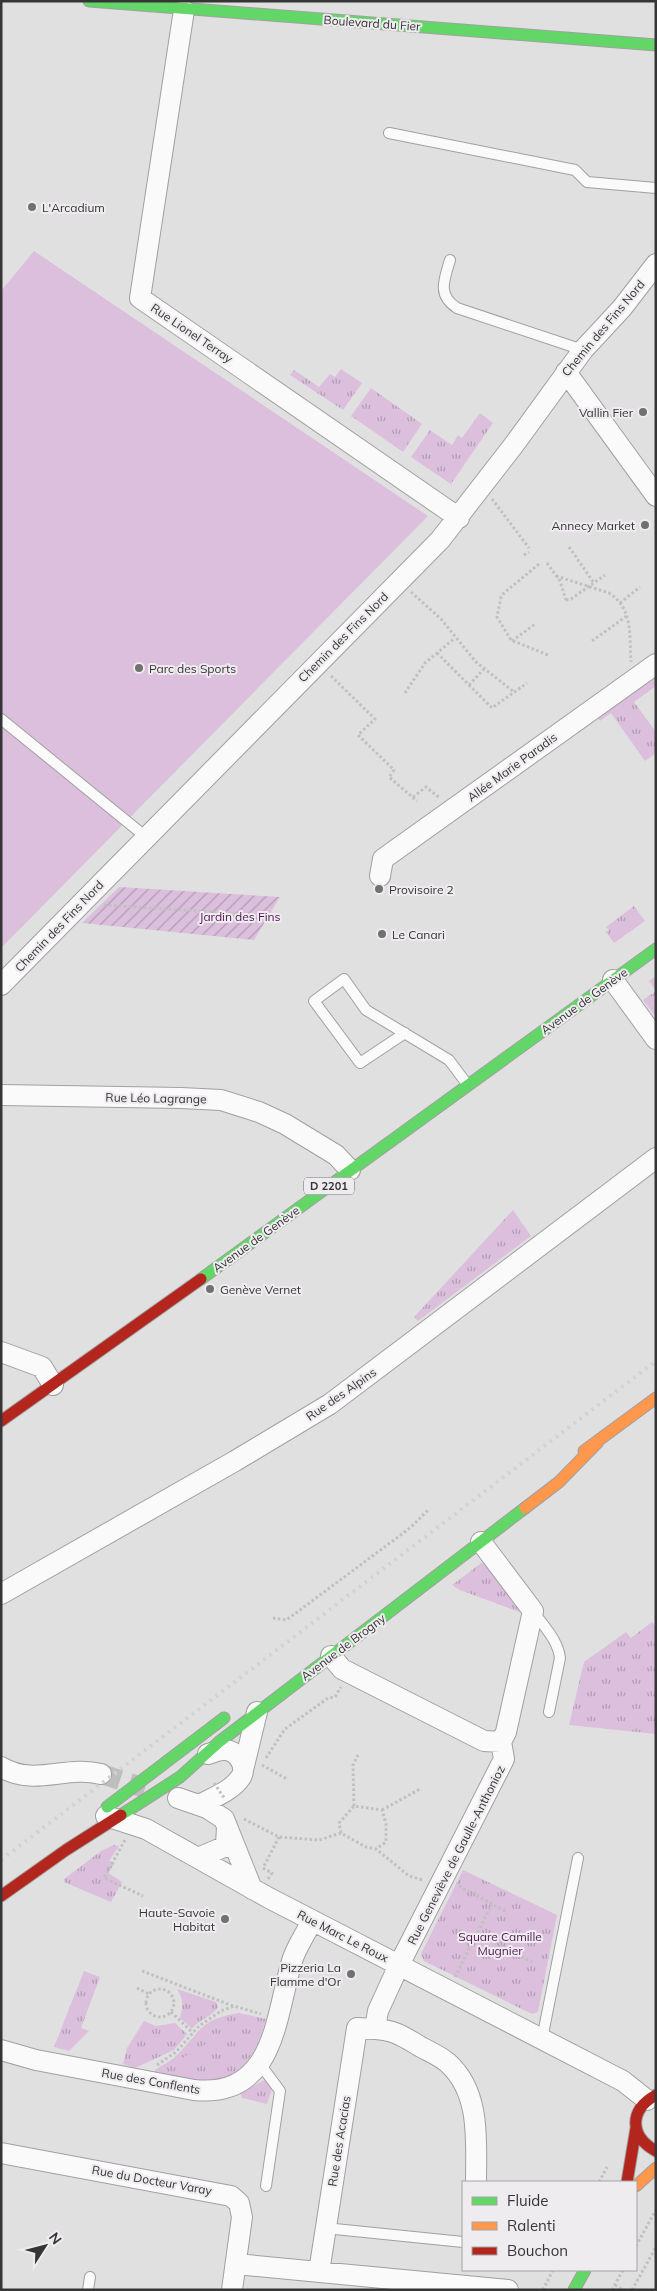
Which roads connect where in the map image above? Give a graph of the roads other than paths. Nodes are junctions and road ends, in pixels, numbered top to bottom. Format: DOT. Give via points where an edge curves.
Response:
graph roads {
  1 [pos="89,1"];
  2 [pos="186,7"];
  3 [pos="656,45"];
  4 [pos="389,133"];
  5 [pos="656,188"];
  6 [pos="450,260"];
  7 [pos="656,264"];
  8 [pos="583,350"];
  9 [pos="566,372"];
  10 [pos="656,496"];
  11 [pos="459,518"];
  12 [pos="656,664"];
  13 [pos="1,719"];
  14 [pos="146,837"];
  15 [pos="380,876"];
  16 [pos="656,949"];
  17 [pos="613,980"];
  18 [pos="1,985"];
  19 [pos="405,1033"];
  20 [pos="656,1039"];
  21 [pos="468,1085"];
  22 [pos="1,1096"];
  23 [pos="656,1158"];
  24 [pos="350,1170"];
  25 [pos="1,1352"];
  26 [pos="53,1385"];
  27 [pos="656,1398"];
  28 [pos="1,1422"];
  29 [pos="598,1442"];
  30 [pos="559,1466"];
  31 [pos="482,1533"];
  32 [pos="1,1594"];
  33 [pos="533,1611"];
  34 [pos="330,1652"];
  35 [pos="274,1686"];
  36 [pos="233,1711"];
  37 [pos="257,1712"];
  38 [pos="549,1712"];
  39 [pos="501,1742"];
  40 [pos="208,1754"];
  41 [pos="253,1765"];
  42 [pos="160,1766"];
  43 [pos="1,1767"];
  44 [pos="101,1774"];
  45 [pos="154,1797"];
  46 [pos="178,1798"];
  47 [pos="199,1805"];
  48 [pos="132,1808"];
  49 [pos="107,1817"];
  50 [pos="232,1820"];
  51 [pos="139,1830"];
  52 [pos="79,1841"];
  53 [pos="226,1846"];
  54 [pos="198,1858"];
  55 [pos="578,1858"];
  56 [pos="229,1876"];
  57 [pos="259,1886"];
  58 [pos="1,1896"];
  59 [pos="312,1920"];
  60 [pos="399,1965"];
  61 [pos="376,2029"];
  62 [pos="542,2039"];
  63 [pos="1,2050"];
  64 [pos="260,2064"];
  65 [pos="651,2097"];
  66 [pos="636,2128"];
  67 [pos="656,2151"];
  68 [pos="1,2153"];
  69 [pos="656,2168"];
  70 [pos="476,2181"];
  71 [pos="627,2181"];
  72 [pos="637,2185"];
  73 [pos="266,2186"];
  74 [pos="325,2228"];
  75 [pos="462,2242"];
  76 [pos="236,2264"];
  77 [pos="584,2271"];
  78 [pos="319,2272"];
  79 [pos="90,2277"];
  80 [pos="475,2278"];
  81 [pos="88,2290"];
  82 [pos="232,2290"];
  83 [pos="508,2290"];
  84 [pos="574,2290"];
  1 -- 2 [label="main road, Boulevard du Fier"];
  2 -- 3 [label="main road, Boulevard du Fier"];
  2 -- 11 [label="street, Rue Lionel Terray" via="140,298"];
  4 -- 5 [label="lane" via="575,170 586,182"];
  6 -- 8 [label="lane" via="442,285 450,304"];
  7 -- 8 [label="street, Chemin des Fins Nord" via="622,308"];
  8 -- 9 [label="street, Chemin des Fins Nord"];
  9 -- 10 [label="street"];
  9 -- 11 [label="street, Chemin des Fins Nord"];
  11 -- 14 [label="street, Chemin des Fins Nord"];
  12 -- 15 [label="street, Allée Marie Paradis" via="383,859"];
  13 -- 14 [label="lane"];
  14 -- 18 [label="street, Chemin des Fins Nord"];
  16 -- 17 [label="main road, Avenue de Genève / D 2201"];
  17 -- 20 [label="street"];
  17 -- 21 [label="main road, Avenue de Genève / D 2201"];
  19 -- 19 [label="lane" via="366,1010 344,979 314,1001 360,1063"];
  19 -- 21 [label="lane" via="449,1060"];
  21 -- 24 [label="main road, Avenue de Genève / D 2201"];
  22 -- 24 [label="street, Rue Léo Lagrange" via="221,1100 285,1124 336,1155"];
  23 -- 32 [label="street, Rue des Alpins" via="330,1404"];
  24 -- 26 [label="main road, Avenue de Genève / D 2201"];
  25 -- 26 [label="street" via="42,1367"];
  26 -- 28 [label="main road, Avenue de Genève / D 2201"];
  27 -- 29 [label="main road, Avenue de Brogny"];
  29 -- 30 [label="main road, Avenue de Brogny"];
  29 -- 31 [label="main road, Avenue de Brogny" via="559,1482"];
  31 -- 33 [label="street"];
  31 -- 34 [label="main road, Avenue de Brogny"];
  33 -- 38 [label="lane" via="559,1651"];
  33 -- 39 [label="street, Rue Geneviève de Gaulle-Anthonioz"];
  34 -- 37 [label="main road, Avenue de Brogny"];
  34 -- 39 [label="street" via="342,1670 484,1741"];
  35 -- 37 [label="main road" via="261,1701"];
  36 -- 42 [label="main road, Avenue de Brogny"];
  37 -- 40 [label="main road, Avenue de Brogny"];
  37 -- 41 [label="street"];
  39 -- 60 [label="street, Rue Geneviève de Gaulle-Anthonioz" via="503,1762"];
  40 -- 41 [label="street" via="230,1751"];
  40 -- 45 [label="main road, Avenue de Brogny"];
  41 -- 47 [label="street" via="227,1790"];
  42 -- 48 [label="street" via="134,1796"];
  42 -- 49 [label="main road, Avenue de Brogny"];
  43 -- 44 [label="street" via="29,1777 75,1771"];
  45 -- 48 [label="main road, Avenue de Brogny"];
  45 -- 51 [label="street" via="147,1805"];
  46 -- 47 [label="street"];
  47 -- 50 [label="street"];
  48 -- 49 [label="main road, Avenue de Brogny"];
  48 -- 51 [label="street"];
  49 -- 51 [label="street, Rue Marc Le Roux"];
  49 -- 52 [label="main road, Avenue de Brogny"];
  50 -- 53 [label="street"];
  50 -- 57 [label="street"];
  51 -- 52 [label="street" via="112,1832"];
  51 -- 54 [label="street, Rue Marc Le Roux"];
  52 -- 58 [label="main road, Avenue de Brogny"];
  53 -- 54 [label="street"];
  53 -- 56 [label="street"];
  54 -- 56 [label="street, Rue Marc Le Roux"];
  55 -- 62 [label="lane"];
  56 -- 57 [label="street, Rue Marc Le Roux"];
  57 -- 59 [label="street, Rue Marc Le Roux"];
  59 -- 60 [label="street, Rue Marc Le Roux"];
  59 -- 64 [label="street, Rue des Conflents" via="292,1959 269,2048"];
  60 -- 61 [label="street" via="378,2011"];
  60 -- 62 [label="street, Rue Marc Le Roux"];
  61 -- 70 [label="street, Rue des Acacias" via="395,2031 446,2061 462,2079 471,2100"];
  61 -- 74 [label="street, Rue des Acacias" via="357,2028"];
  62 -- 65 [label="street, Rue Marc Le Roux"];
  63 -- 64 [label="street, Rue des Conflents" via="36,2060 194,2090 216,2090 237,2083"];
  64 -- 73 [label="lane" via="280,2091"];
  65 -- 66 [label="main road" via="637,2112"];
  66 -- 67 [label="main road" via="643,2143"];
  66 -- 71 [label="main road"];
  68 -- 76 [label="street, Rue du Docteur Varay" via="231,2196 239,2203 242,2217"];
  69 -- 72 [label="main road"];
  74 -- 75 [label="lane"];
  74 -- 78 [label="street, Rue des Acacias"];
  76 -- 78 [label="street"];
  76 -- 82 [label="street, Rue du Docteur Varay"];
  77 -- 84 [label="main road"];
  78 -- 80 [label="street"];
  79 -- 81 [label="lane"];
  80 -- 83 [label="street"];
}
